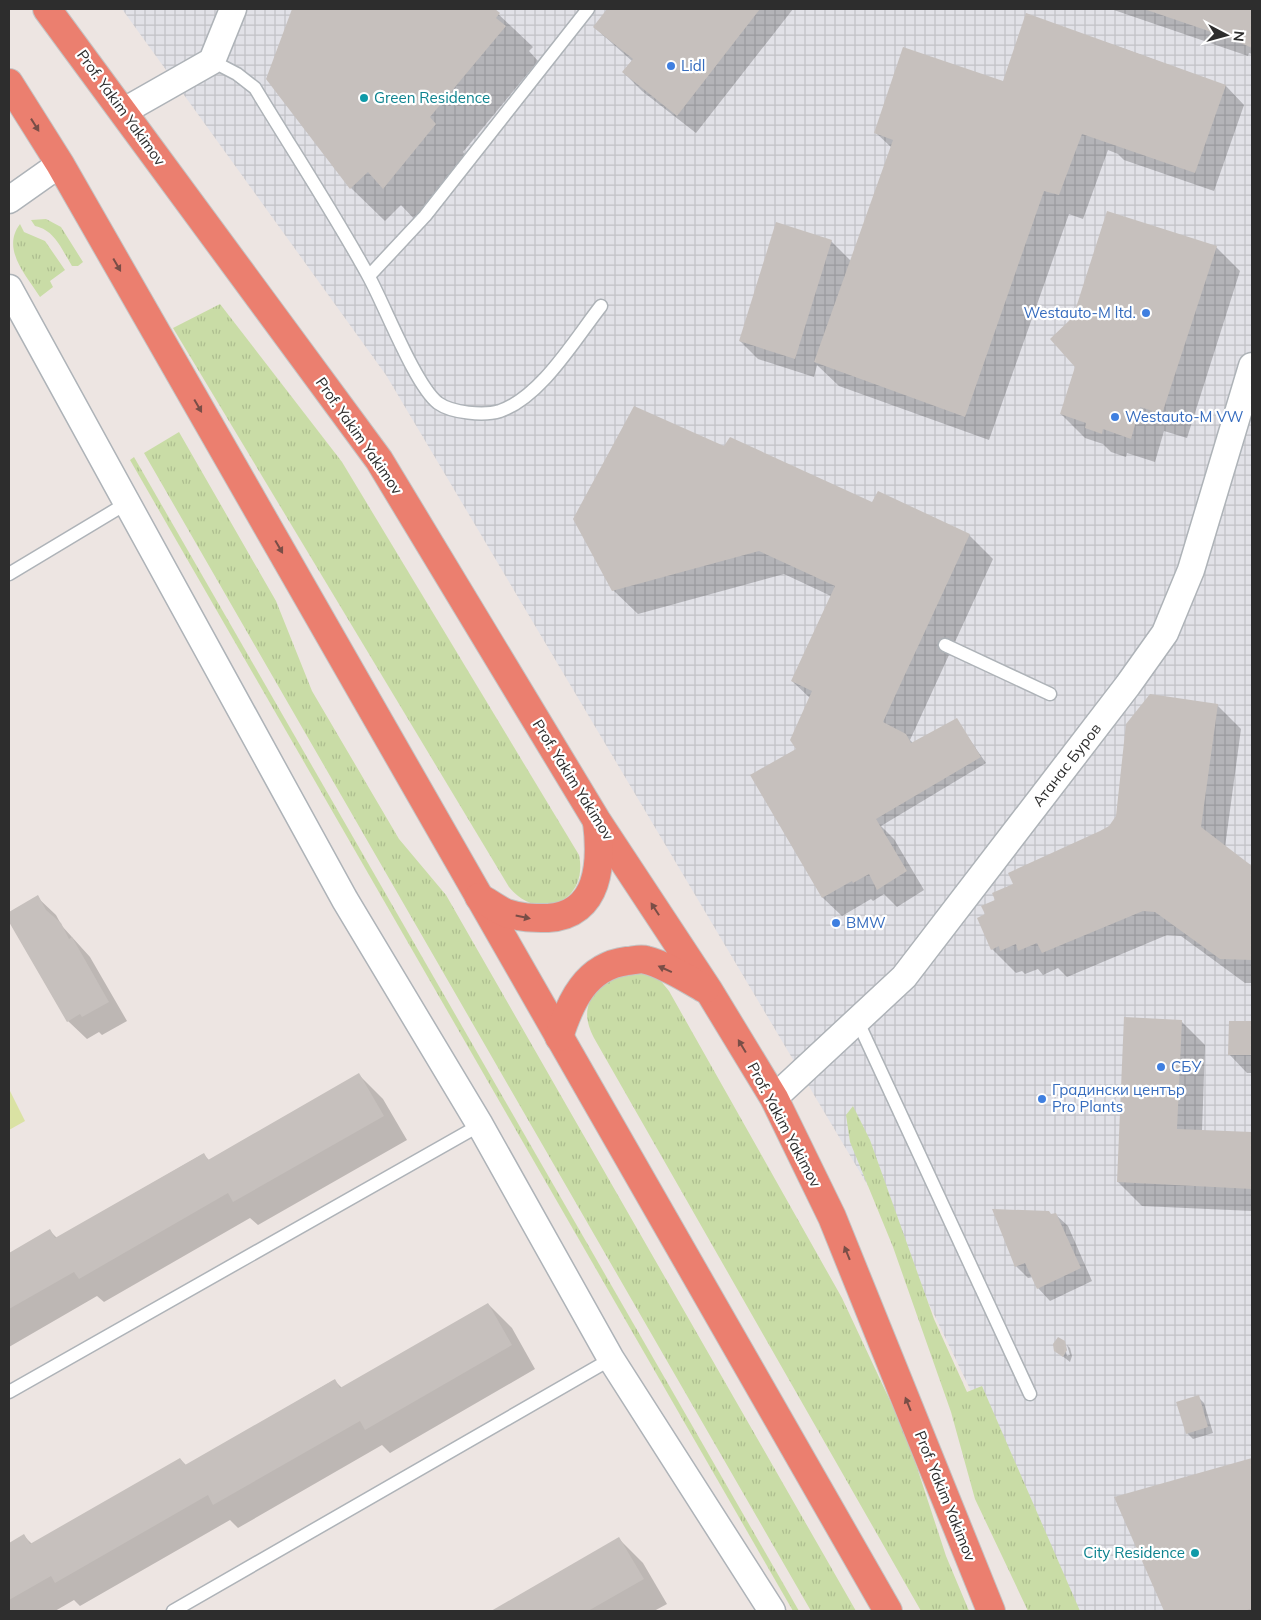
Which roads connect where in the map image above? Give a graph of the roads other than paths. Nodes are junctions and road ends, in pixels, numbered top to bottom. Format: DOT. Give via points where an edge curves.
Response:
graph roads {
  1 [pos="47,9"];
  2 [pos="233,9"];
  3 [pos="588,9"];
  4 [pos="212,61"];
  5 [pos="9,83"];
  6 [pos="124,111"];
  7 [pos="60,164"];
  8 [pos="9,200"];
  9 [pos="369,276"];
  10 [pos="9,288"];
  11 [pos="601,306"];
  12 [pos="1252,366"];
  13 [pos="127,503"];
  14 [pos="9,574"];
  15 [pos="945,645"];
  16 [pos="1050,694"];
  17 [pos="597,821"];
  18 [pos="479,897"];
  19 [pos="709,991"];
  20 [pos="858,1022"];
  21 [pos="559,1037"];
  22 [pos="774,1098"];
  23 [pos="480,1124"];
  24 [pos="611,1359"];
  25 [pos="9,1392"];
  26 [pos="1030,1394"];
  27 [pos="173,1611"];
  28 [pos="772,1611"];
  29 [pos="888,1611"];
  30 [pos="991,1611"];
  1 -- 6 [label="highway, Prof. Yakim Yakimov"];
  2 -- 4 [label="street"];
  3 -- 9 [label="lane" via="425,216"];
  4 -- 6 [label="street"];
  4 -- 9 [label="lane" via="255,88"];
  5 -- 7 [label="highway, one-way"];
  6 -- 17 [label="highway, Prof. Yakim Yakimov" via="379,460"];
  7 -- 8 [label="street"];
  7 -- 18 [label="highway, one-way"];
  9 -- 11 [label="lane" via="422,384 438,403 466,413 499,412 536,390"];
  10 -- 13 [label="street"];
  12 -- 20 [label="street, Атанас Буров" via="1191,570 1165,633 904,977"];
  13 -- 14 [label="lane"];
  13 -- 23 [label="street" via="345,900"];
  15 -- 16 [label="lane"];
  18 -- 17 [label="highway, one-way" via="505,912 528,918 556,917 579,909 590,894 598,867"];
  19 -- 17 [label="highway, Prof. Yakim Yakimov, one-way"];
  18 -- 21 [label="highway"];
  19 -- 21 [label="highway, one-way" via="644,959 618,962 596,971 584,984 568,1009"];
  22 -- 19 [label="highway, Prof. Yakim Yakimov, one-way"];
  20 -- 22 [label="street, Атанас Буров"];
  20 -- 26 [label="lane"];
  21 -- 29 [label="highway"];
  30 -- 22 [label="highway, Prof. Yakim Yakimov, one-way" via="832,1217"];
  23 -- 24 [label="street"];
  23 -- 25 [label="lane"];
  24 -- 27 [label="lane"];
  24 -- 28 [label="street"];
}
